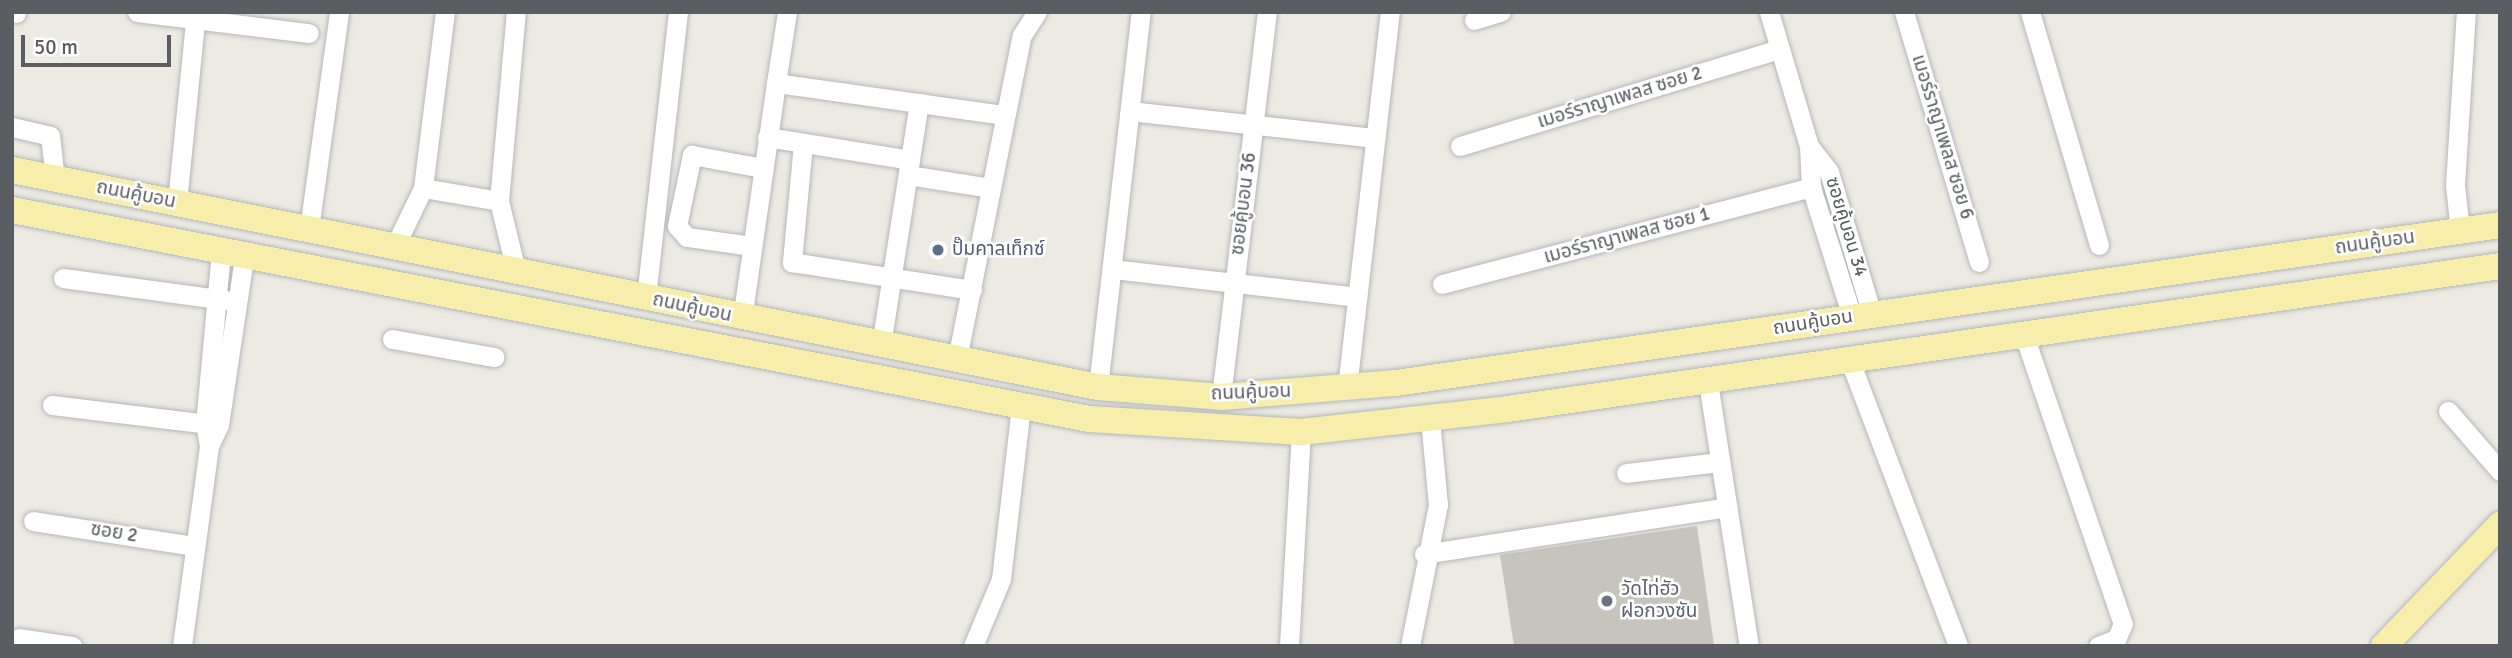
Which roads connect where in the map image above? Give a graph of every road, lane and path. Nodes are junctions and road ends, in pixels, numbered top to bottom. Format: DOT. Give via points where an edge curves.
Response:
graph roads {
  1 [pos="137,12"];
  2 [pos="339,12"];
  3 [pos="445,12"];
  4 [pos="516,12"];
  5 [pos="678,12"];
  6 [pos="787,12"];
  7 [pos="1037,12"];
  8 [pos="1142,12"];
  9 [pos="1267,12"];
  10 [pos="1390,12"];
  11 [pos="1501,12"];
  12 [pos="1769,12"];
  13 [pos="1904,12"];
  14 [pos="2030,12"];
  15 [pos="2466,12"];
  16 [pos="196,16"];
  17 [pos="1474,20"];
  18 [pos="309,33"];
  19 [pos="1780,49"];
  20 [pos="776,83"];
  21 [pos="919,103"];
  22 [pos="1130,111"];
  23 [pos="1004,115"];
  24 [pos="1253,124"];
  25 [pos="12,127"];
  26 [pos="767,137"];
  27 [pos="1376,138"];
  28 [pos="803,143"];
  29 [pos="1460,146"];
  30 [pos="1809,146"];
  31 [pos="762,168"];
  32 [pos="909,168"];
  33 [pos="12,170"];
  34 [pos="55,179"];
  35 [pos="1811,187"];
  36 [pos="423,188"];
  37 [pos="990,188"];
  38 [pos="499,201"];
  39 [pos="177,202"];
  40 [pos="12,210"];
  41 [pos="2500,225"];
  42 [pos="309,229"];
  43 [pos="2460,231"];
  44 [pos="2099,244"];
  45 [pos="395,246"];
  46 [pos="752,246"];
  47 [pos="232,255"];
  48 [pos="1979,262"];
  49 [pos="2500,266"];
  50 [pos="1112,269"];
  51 [pos="516,271"];
  52 [pos="63,278"];
  53 [pos="892,278"];
  54 [pos="1235,283"];
  55 [pos="1442,284"];
  56 [pos="972,290"];
  57 [pos="646,297"];
  58 [pos="1357,297"];
  59 [pos="216,299"];
  60 [pos="237,301"];
  61 [pos="1862,315"];
  62 [pos="742,318"];
  63 [pos="784,326"];
  64 [pos="2024,335"];
  65 [pos="392,339"];
  66 [pos="881,345"];
  67 [pos="494,357"];
  68 [pos="957,359"];
  69 [pos="778,360"];
  70 [pos="1850,361"];
  71 [pos="1707,382"];
  72 [pos="1098,387"];
  73 [pos="1347,388"];
  74 [pos="1221,397"];
  75 [pos="52,405"];
  76 [pos="1021,405"];
  77 [pos="2448,411"];
  78 [pos="1430,419"];
  79 [pos="212,425"];
  80 [pos="1301,432"];
  81 [pos="1720,462"];
  82 [pos="2500,471"];
  83 [pos="1626,473"];
  84 [pos="1727,507"];
  85 [pos="33,521"];
  86 [pos="2500,525"];
  87 [pos="195,546"];
  88 [pos="1424,554"];
  89 [pos="19,638"];
  90 [pos="72,646"];
  91 [pos="182,646"];
  92 [pos="974,646"];
  93 [pos="1289,646"];
  94 [pos="1410,646"];
  95 [pos="1749,646"];
  96 [pos="1958,646"];
  97 [pos="2098,646"];
  98 [pos="2384,646"];
  1 -- 16 [label="street"];
  2 -- 42 [label="street"];
  3 -- 36 [label="street"];
  4 -- 38 [label="street"];
  5 -- 57 [label="street"];
  6 -- 20 [label="street"];
  7 -- 23 [label="street" via="1022,36"];
  8 -- 22 [label="street"];
  9 -- 24 [label="street, ซอยคู้บอน 36"];
  10 -- 27 [label="street"];
  11 -- 17 [label="street"];
  12 -- 19 [label="street, ซอยคู้บอน 34"];
  13 -- 48 [label="street, เมอร์ราญาเพลส ซอย 6"];
  14 -- 44 [label="street"];
  15 -- 43 [label="street" via="2455,166"];
  16 -- 18 [label="street"];
  16 -- 39 [label="street"];
  19 -- 29 [label="street, เมอร์ราญาเพลส ซอย 2"];
  19 -- 30 [label="street, ซอยคู้บอน 34"];
  20 -- 21 [label="street"];
  20 -- 26 [label="street"];
  21 -- 23 [label="street"];
  21 -- 32 [label="street"];
  22 -- 24 [label="street"];
  22 -- 50 [label="street"];
  23 -- 37 [label="street"];
  24 -- 27 [label="street"];
  24 -- 54 [label="street, ซอยคู้บอน 36"];
  25 -- 34 [label="street" via="50,136"];
  26 -- 28 [label="street"];
  26 -- 31 [label="street"];
  27 -- 58 [label="street"];
  28 -- 32 [label="street"];
  28 -- 53 [label="street" via="792,262"];
  30 -- 35 [label="street, ซอยคู้บอน 34"];
  30 -- 61 [label="street, ซอยคู้บอน 34" via="1829,172"];
  31 -- 46 [label="street"];
  31 -- 46 [label="street" via="692,155 677,226 687,237"];
  32 -- 37 [label="street"];
  32 -- 53 [label="street"];
  33 -- 34 [label="main road, ถนนคู้บอน"];
  34 -- 39 [label="main road, ถนนคู้บอน"];
  35 -- 55 [label="street, เมอร์ราญาเพลส ซอย 1"];
  35 -- 61 [label="street, ซอยคู้บอน 34"];
  36 -- 38 [label="street"];
  36 -- 45 [label="street"];
  37 -- 56 [label="street"];
  38 -- 51 [label="street"];
  39 -- 42 [label="main road, ถนนคู้บอน"];
  40 -- 47 [label="main road, ถนนคู้บอน"];
  41 -- 43 [label="main road, ถนนคู้บอน"];
  42 -- 45 [label="main road, ถนนคู้บอน"];
  43 -- 61 [label="main road, ถนนคู้บอน"];
  45 -- 51 [label="main road, ถนนคู้บอน"];
  46 -- 62 [label="street"];
  47 -- 59 [label="street"];
  47 -- 60 [label="street"];
  47 -- 69 [label="main road, ถนนคู้บอน"];
  49 -- 64 [label="main road, ถนนคู้บอน"];
  50 -- 54 [label="street"];
  50 -- 72 [label="street"];
  51 -- 57 [label="main road, ถนนคู้บอน"];
  52 -- 59 [label="street"];
  53 -- 56 [label="street"];
  53 -- 66 [label="street"];
  54 -- 58 [label="street"];
  54 -- 74 [label="street, ซอยคู้บอน 36"];
  56 -- 68 [label="street"];
  57 -- 62 [label="main road, ถนนคู้บอน"];
  58 -- 73 [label="street"];
  59 -- 60 [label="street"];
  59 -- 79 [label="street"];
  60 -- 79 [label="street"];
  61 -- 73 [label="main road, ถนนคู้บอน"];
  62 -- 63 [label="main road, ถนนคู้บอน"];
  63 -- 66 [label="main road, ถนนคู้บอน"];
  63 -- 69 [label="main road"];
  64 -- 70 [label="main road, ถนนคู้บอน"];
  64 -- 97 [label="street" via="2123,624 2116,639"];
  65 -- 67 [label="street"];
  66 -- 68 [label="main road, ถนนคู้บอน"];
  68 -- 72 [label="main road, ถนนคู้บอน"];
  69 -- 76 [label="main road, ถนนคู้บอน"];
  70 -- 71 [label="main road, ถนนคู้บอน"];
  70 -- 96 [label="street"];
  71 -- 78 [label="main road, ถนนคู้บอน"];
  71 -- 81 [label="street"];
  72 -- 74 [label="main road, ถนนคู้บอน"];
  73 -- 74 [label="main road, ถนนคู้บอน"];
  75 -- 79 [label="street"];
  76 -- 80 [label="main road, ถนนคู้บอน" via="1089,419"];
  76 -- 92 [label="street" via="1002,579"];
  77 -- 82 [label="street"];
  78 -- 80 [label="main road, ถนนคู้บอน"];
  78 -- 88 [label="street" via="1438,505"];
  79 -- 87 [label="street"];
  80 -- 93 [label="street"];
  81 -- 83 [label="street"];
  81 -- 84 [label="street"];
  84 -- 88 [label="street"];
  84 -- 95 [label="street"];
  85 -- 87 [label="street, ซอย 2"];
  86 -- 98 [label="main road"];
  87 -- 91 [label="street"];
  88 -- 94 [label="street"];
  89 -- 90 [label="street"];
}
